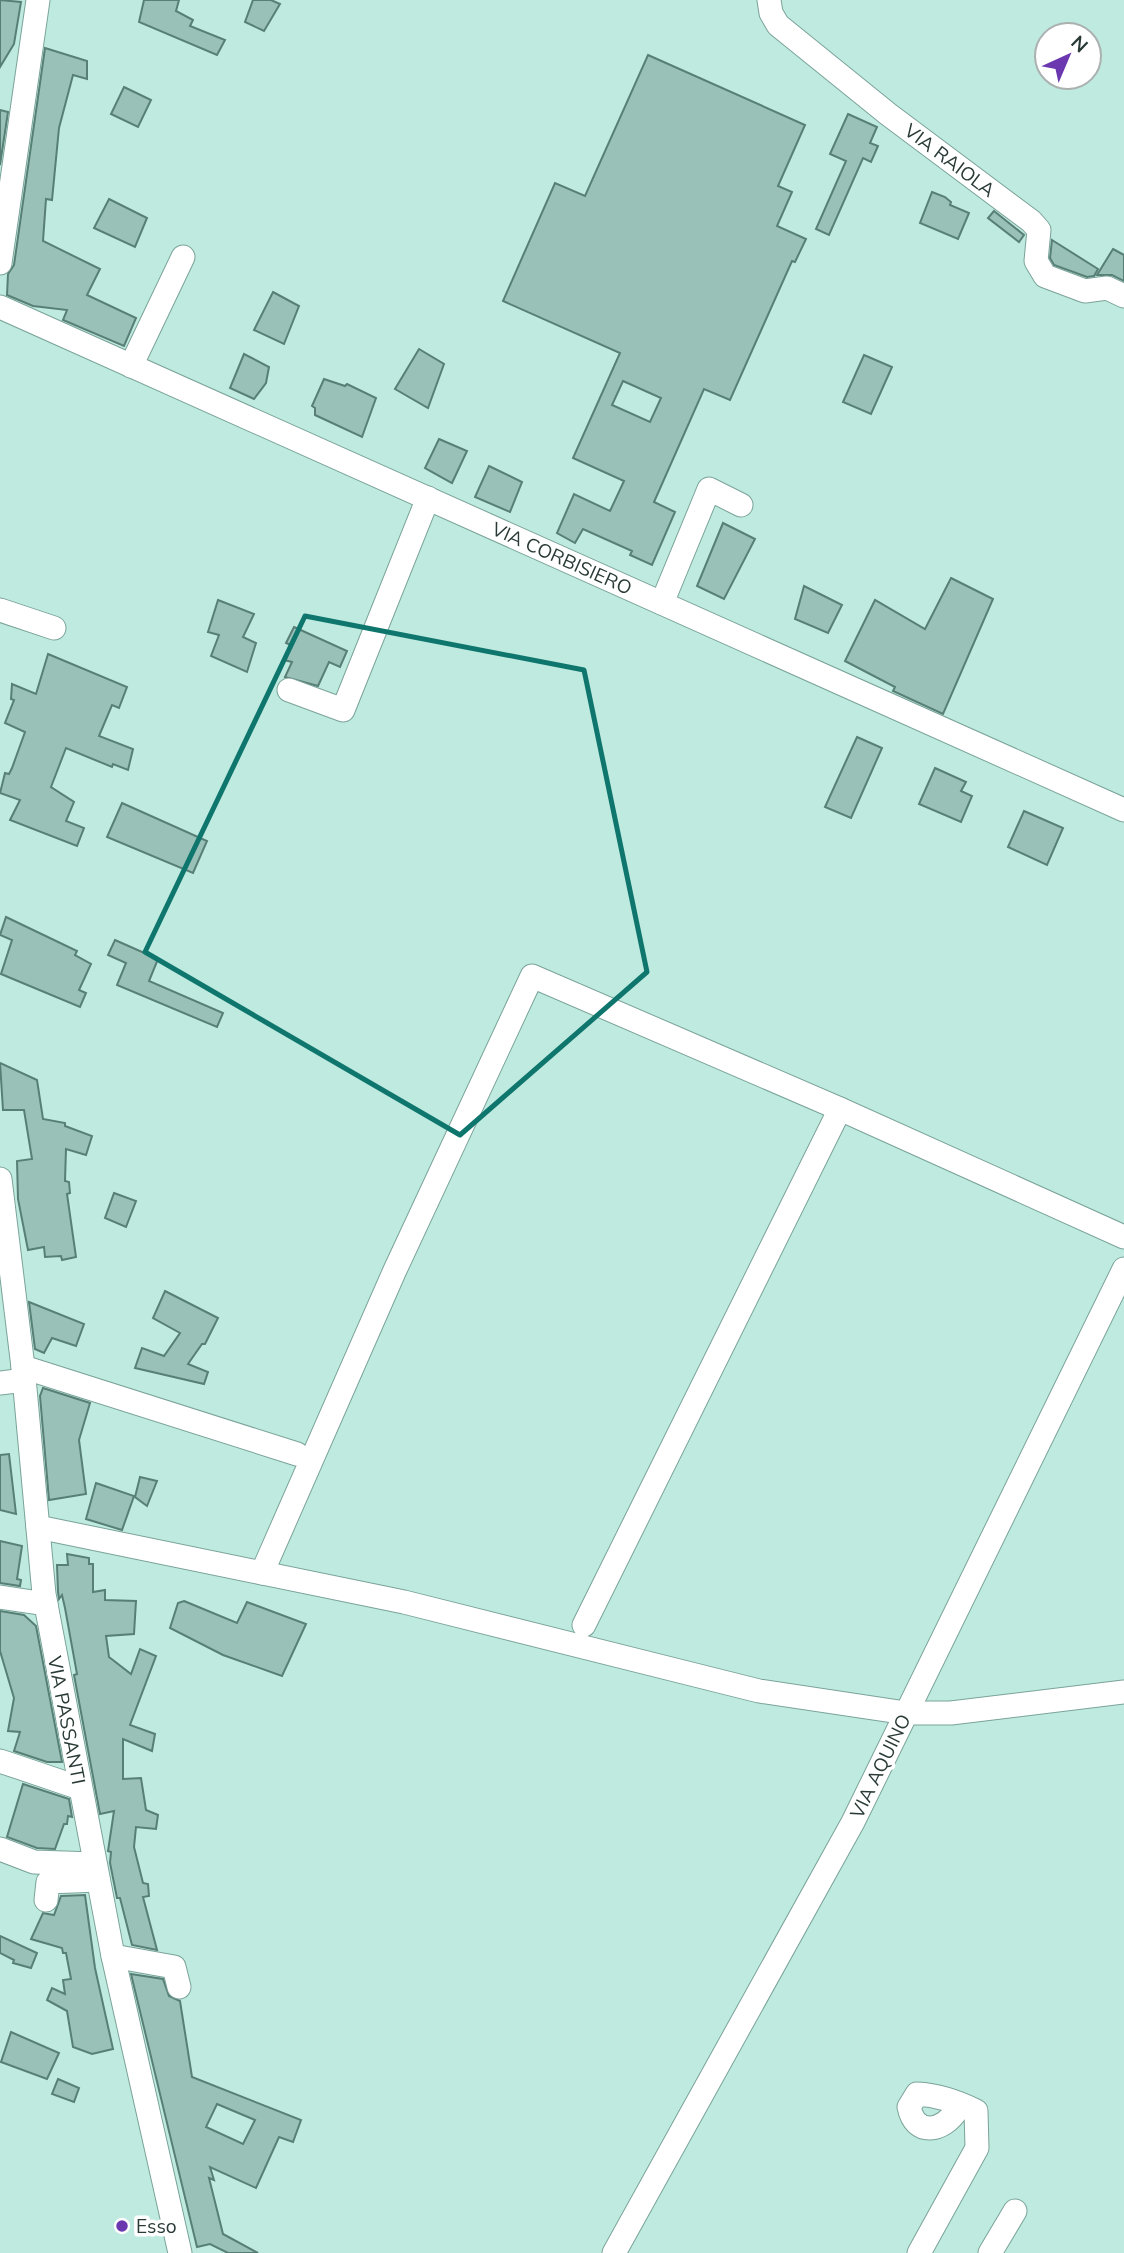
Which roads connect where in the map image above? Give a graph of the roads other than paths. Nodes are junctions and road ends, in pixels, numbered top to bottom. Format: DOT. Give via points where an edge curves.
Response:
graph roads {
  1 [pos="38,0"];
  2 [pos="769,0"];
  3 [pos="183,257"];
  4 [pos="0,263"];
  5 [pos="1124,296"];
  6 [pos="0,307"];
  7 [pos="131,366"];
  8 [pos="428,498"];
  9 [pos="741,505"];
  10 [pos="662,603"];
  11 [pos="0,610"];
  12 [pos="54,628"];
  13 [pos="289,690"];
  14 [pos="1124,810"];
  15 [pos="840,1109"];
  16 [pos="0,1179"];
  17 [pos="1124,1237"];
  18 [pos="1124,1269"];
  19 [pos="24,1374"];
  20 [pos="0,1383"];
  21 [pos="298,1454"];
  22 [pos="38,1527"];
  23 [pos="262,1573"];
  24 [pos="0,1597"];
  25 [pos="46,1604"];
  26 [pos="584,1625"];
  27 [pos="1124,1692"];
  28 [pos="906,1713"];
  29 [pos="0,1761"];
  30 [pos="80,1788"];
  31 [pos="0,1849"];
  32 [pos="97,1872"];
  33 [pos="46,1900"];
  34 [pos="113,1956"];
  35 [pos="179,1987"];
  36 [pos="951,2101"];
  37 [pos="1015,2211"];
  38 [pos="180,2253"];
  39 [pos="614,2253"];
  40 [pos="919,2253"];
  41 [pos="990,2253"];
  1 -- 4 [label="street"];
  2 -- 5 [label="street, VIA RAIOLA" via="778,25 1031,221 1039,230 1037,261 1045,276 1085,291 1107,288"];
  3 -- 7 [label="street"];
  6 -- 7 [label="street, VIA CORBISIERO"];
  7 -- 8 [label="street, VIA CORBISIERO"];
  8 -- 10 [label="street, VIA CORBISIERO"];
  8 -- 13 [label="street" via="344,710"];
  9 -- 10 [label="street" via="709,489"];
  10 -- 14 [label="street, VIA CORBISIERO"];
  11 -- 12 [label="street"];
  15 -- 17 [label="street"];
  15 -- 23 [label="street" via="532,976 395,1270"];
  15 -- 26 [label="street"];
  16 -- 19 [label="street, VIA PASSANTI"];
  18 -- 28 [label="street, VIA AQUINO"];
  19 -- 20 [label="street"];
  19 -- 21 [label="street"];
  19 -- 22 [label="street, VIA PASSANTI"];
  22 -- 23 [label="street"];
  22 -- 25 [label="street, VIA PASSANTI"];
  23 -- 28 [label="street" via="404,1602 759,1690"];
  24 -- 25 [label="street"];
  25 -- 30 [label="street, VIA PASSANTI"];
  27 -- 28 [label="street" via="951,1713"];
  28 -- 39 [label="street, VIA AQUINO" via="847,1833"];
  29 -- 30 [label="street"];
  30 -- 32 [label="street, VIA PASSANTI"];
  31 -- 32 [label="street" via="34,1862"];
  32 -- 33 [label="street" via="48,1882"];
  32 -- 34 [label="street, VIA PASSANTI"];
  34 -- 35 [label="street" via="174,1967"];
  34 -- 38 [label="street, VIA PASSANTI"];
  36 -- 40 [label="street" via="976,2110 977,2148"];
  37 -- 41 [label="street"];
}
